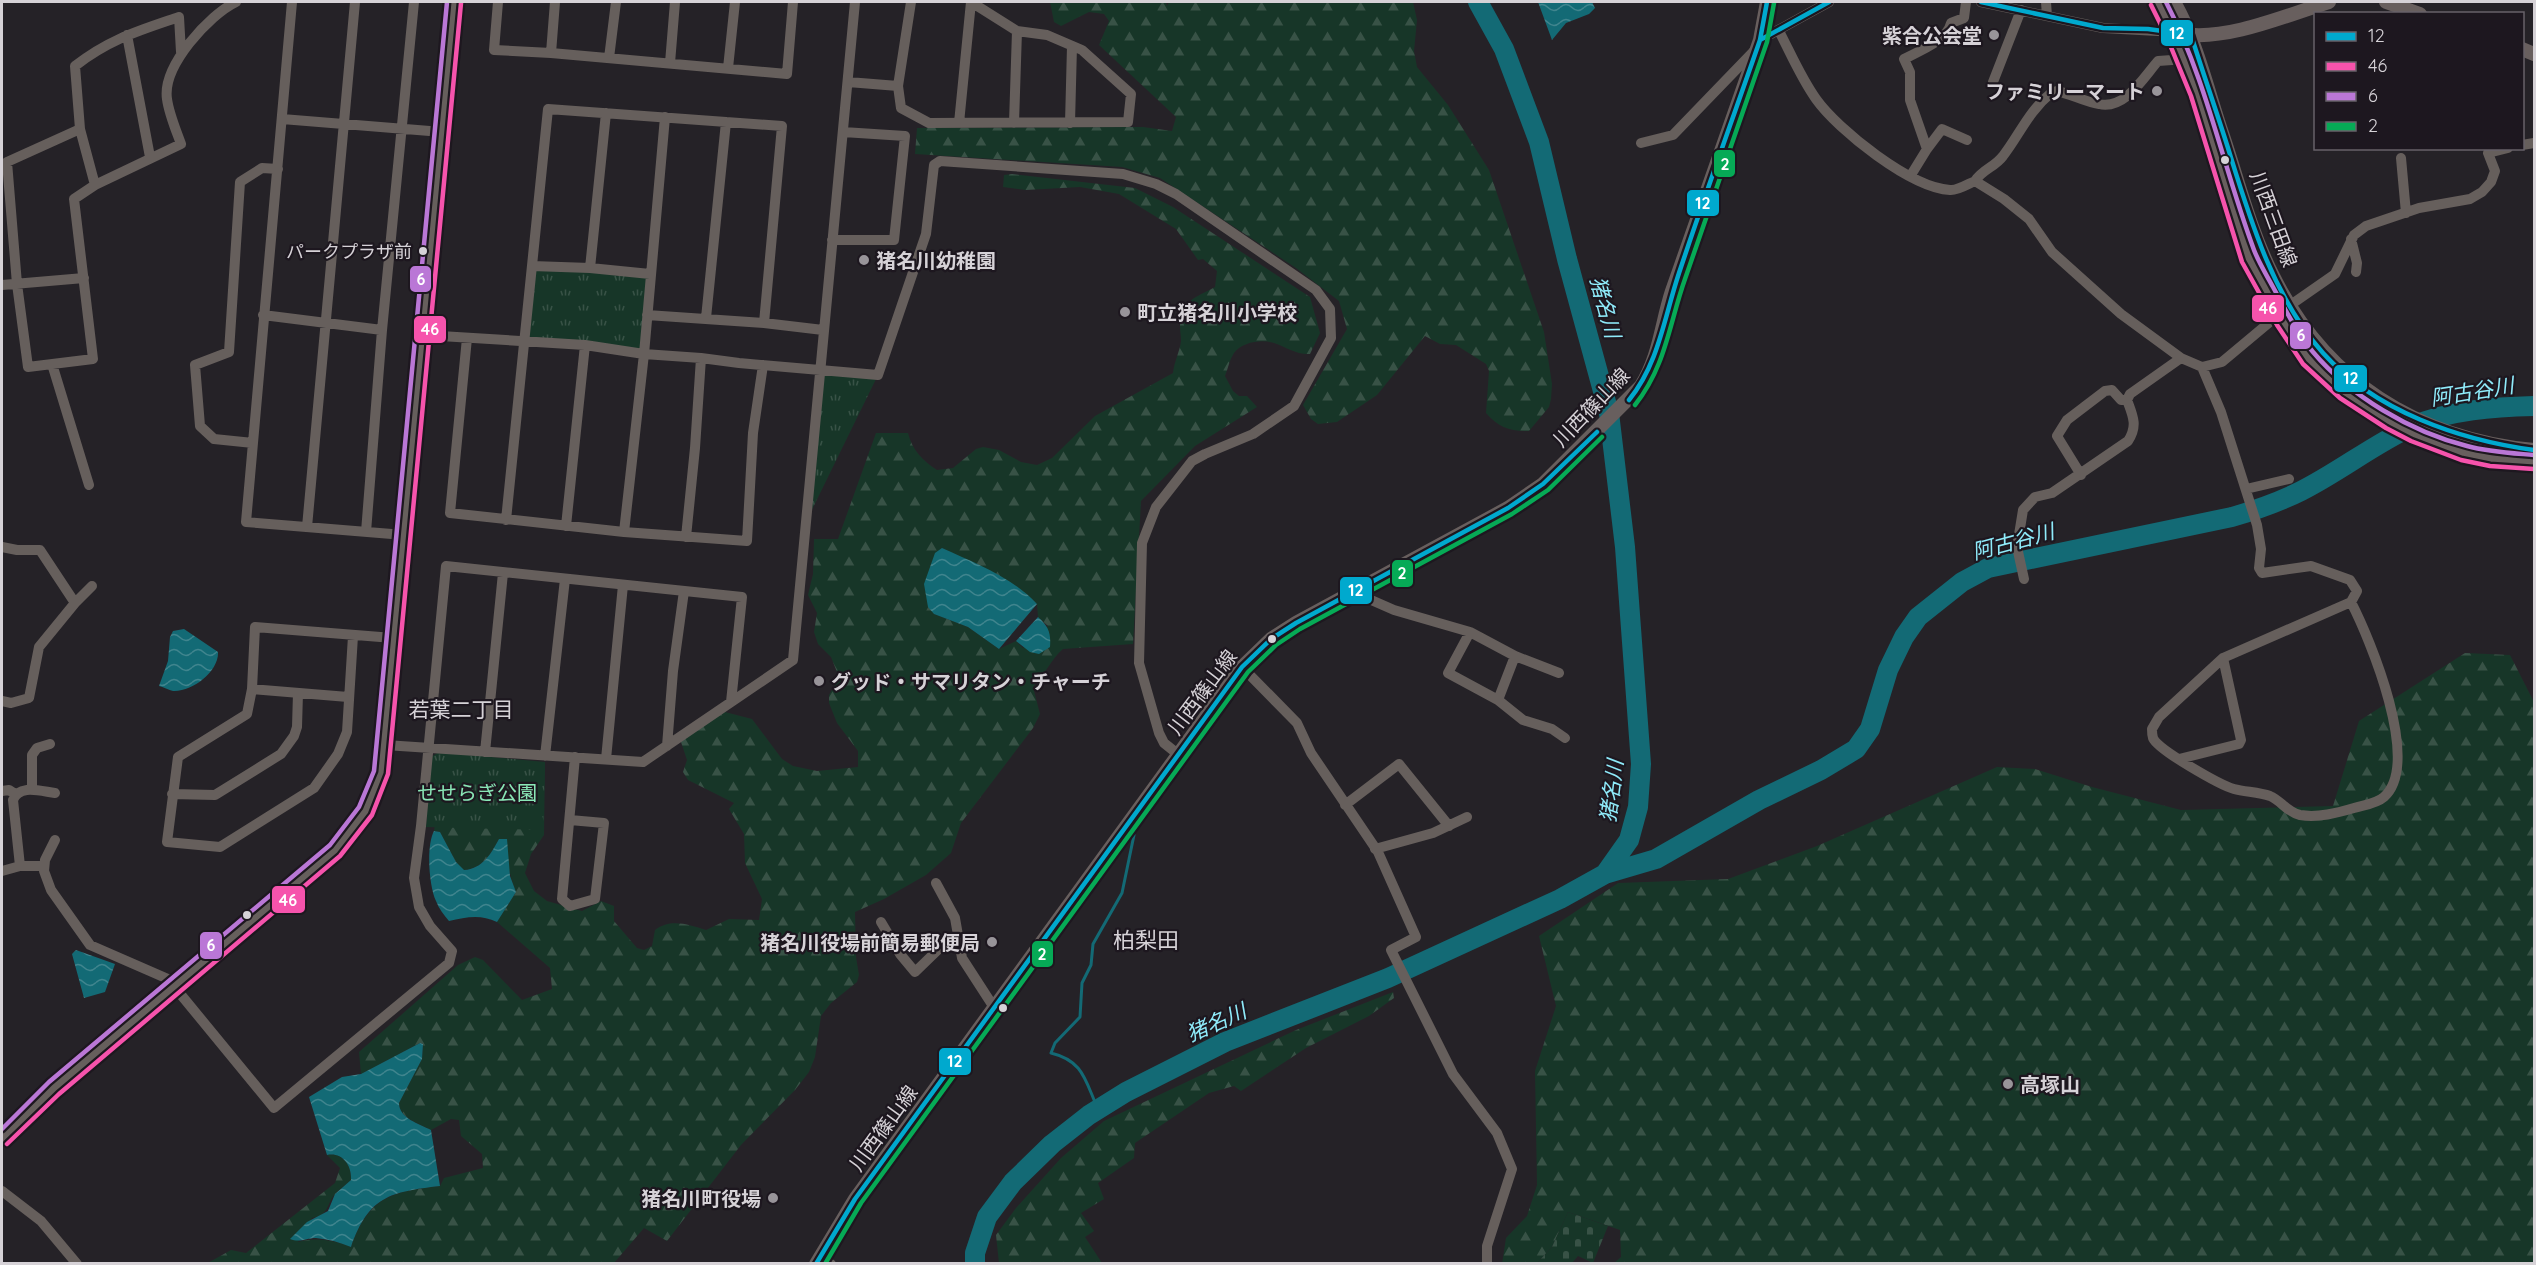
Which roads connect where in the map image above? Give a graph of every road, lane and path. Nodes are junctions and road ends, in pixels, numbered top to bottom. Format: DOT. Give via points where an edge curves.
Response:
graph roads {
  1 [pos="236,2"];
  2 [pos="292,2"];
  3 [pos="355,2"];
  4 [pos="414,2"];
  5 [pos="454,2"];
  6 [pos="498,2"];
  7 [pos="555,2"];
  8 [pos="616,2"];
  9 [pos="675,2"];
  10 [pos="735,2"];
  11 [pos="793,2"];
  12 [pos="855,2"];
  13 [pos="911,2"];
  14 [pos="971,2"];
  15 [pos="1767,2"];
  16 [pos="1828,2"];
  17 [pos="1966,2"];
  18 [pos="1981,2"];
  19 [pos="2046,2"];
  20 [pos="2158,2"];
  21 [pos="2174,2"];
  22 [pos="2329,2"];
  23 [pos="2386,2"];
  24 [pos="2021,10"];
  25 [pos="2414,12"];
  26 [pos="2047,16"];
  27 [pos="1017,31"];
  28 [pos="1779,31"];
  29 [pos="2175,32"];
  30 [pos="127,35"];
  31 [pos="2191,35"];
  32 [pos="1759,44"];
  33 [pos="1072,46"];
  34 [pos="181,52"];
  35 [pos="551,53"];
  36 [pos="609,58"];
  37 [pos="2186,59"];
  38 [pos="670,63"];
  39 [pos="728,68"];
  40 [pos="848,82"];
  41 [pos="1993,82"];
  42 [pos="898,86"];
  43 [pos="606,113"];
  44 [pos="665,117"];
  45 [pos="282,119"];
  46 [pos="726,122"];
  47 [pos="959,123"];
  48 [pos="1014,123"];
  49 [pos="1070,123"];
  50 [pos="344,125"];
  51 [pos="80,129"];
  52 [pos="402,129"];
  53 [pos="442,132"];
  54 [pos="843,132"];
  55 [pos="1967,140"];
  56 [pos="1641,143"];
  57 [pos="1927,149"];
  58 [pos="2500,150"];
  59 [pos="150,157"];
  60 [pos="2401,158"];
  61 [pos="278,169"];
  62 [pos="1911,176"];
  63 [pos="1976,181"];
  64 [pos="95,185"];
  65 [pos="2406,213"];
  66 [pos="2351,239"];
  67 [pos="832,240"];
  68 [pos="532,266"];
  69 [pos="590,268"];
  70 [pos="2356,272"];
  71 [pos="650,274"];
  72 [pos="84,278"];
  73 [pos="17,284"];
  74 [pos="2,285"];
  75 [pos="2284,310"];
  76 [pos="263,315"];
  77 [pos="647,315"];
  78 [pos="706,318"];
  79 [pos="764,322"];
  80 [pos="326,324"];
  81 [pos="382,330"];
  82 [pos="823,330"];
  83 [pos="424,335"];
  84 [pos="467,338"];
  85 [pos="524,341"];
  86 [pos="585,345"];
  87 [pos="644,354"];
  88 [pos="701,357"];
  89 [pos="2181,358"];
  90 [pos="52,364"];
  91 [pos="763,365"];
  92 [pos="2202,367"];
  93 [pos="819,370"];
  94 [pos="2127,400"];
  95 [pos="253,443"];
  96 [pos="2535,450"];
  97 [pos="2535,462"];
  98 [pos="2081,475"];
  99 [pos="2289,479"];
  100 [pos="89,485"];
  101 [pos="2247,493"];
  102 [pos="507,520"];
  103 [pos="566,526"];
  104 [pos="307,527"];
  105 [pos="366,532"];
  106 [pos="624,532"];
  107 [pos="404,535"];
  108 [pos="686,537"];
  109 [pos="2,547"];
  110 [pos="503,573"];
  111 [pos="565,579"];
  112 [pos="2024,579"];
  113 [pos="623,585"];
  114 [pos="92,586"];
  115 [pos="684,591"];
  116 [pos="1353,592"];
  117 [pos="2351,602"];
  118 [pos="75,603"];
  119 [pos="1470,633"];
  120 [pos="353,636"];
  121 [pos="393,638"];
  122 [pos="1515,656"];
  123 [pos="2223,658"];
  124 [pos="1242,667"];
  125 [pos="1559,673"];
  126 [pos="252,689"];
  127 [pos="298,693"];
  128 [pos="348,697"];
  129 [pos="1498,700"];
  130 [pos="2,701"];
  131 [pos="731,702"];
  132 [pos="1565,738"];
  133 [pos="50,744"];
  134 [pos="385,745"];
  135 [pos="667,746"];
  136 [pos="428,749"];
  137 [pos="485,752"];
  138 [pos="1179,755"];
  139 [pos="545,756"];
  140 [pos="575,758"];
  141 [pos="606,759"];
  142 [pos="2179,759"];
  143 [pos="32,790"];
  144 [pos="2,791"];
  145 [pos="55,793"];
  146 [pos="15,794"];
  147 [pos="172,794"];
  148 [pos="1345,805"];
  149 [pos="1467,817"];
  150 [pos="570,820"];
  151 [pos="1449,825"];
  152 [pos="55,840"];
  153 [pos="1376,849"];
  154 [pos="20,866"];
  155 [pos="44,866"];
  156 [pos="2,870"];
  157 [pos="936,884"];
  158 [pos="881,922"];
  159 [pos="958,939"];
  160 [pos="174,987"];
  161 [pos="995,1009"];
  162 [pos="2,1139"];
  163 [pos="2,1191"];
  164 [pos="822,1262"];
  165 [pos="77,1263"];
  166 [pos="1487,1263"];
  1 -- 34 [label="street" via="225,7"];
  2 -- 45 [label="street"];
  3 -- 50 [label="street"];
  4 -- 52 [label="street"];
  5 -- 53 [label="street"];
  6 -- 35 [label="street" via="494,50"];
  7 -- 35 [label="street"];
  8 -- 36 [label="street"];
  9 -- 38 [label="street"];
  10 -- 39 [label="street"];
  11 -- 39 [label="street" via="787,74"];
  12 -- 40 [label="street"];
  13 -- 42 [label="street"];
  14 -- 27 [label="street"];
  14 -- 47 [label="street"];
  15 -- 32 [label="main road, 川西篠山線"];
  16 -- 28 [label="street"];
  17 -- 57 [label="street" via="1964,18 1952,23 1938,41 1904,59 1910,72 1910,100"];
  18 -- 24 [label="street"];
  19 -- 26 [label="street"];
  20 -- 29 [label="main road, 川西三田線"];
  21 -- 31 [label="main road, 川西三田線"];
  22 -- 31 [label="main road" via="2279,20"];
  23 -- 25 [label="main road"];
  24 -- 26 [label="street"];
  24 -- 41 [label="street"];
  26 -- 29 [label="street" via="2103,28"];
  27 -- 33 [label="street" via="1047,35"];
  27 -- 48 [label="street"];
  28 -- 32 [label="street"];
  28 -- 62 [label="street" via="1818,102 1848,134 1884,162"];
  29 -- 31 [label="main road"];
  29 -- 37 [label="main road, 川西三田線"];
  30 -- 34 [label="street" via="179,17"];
  30 -- 51 [label="street" via="99,48 75,66"];
  30 -- 59 [label="street"];
  31 -- 75 [label="main road, 川西三田線" via="2258,244"];
  32 -- 56 [label="street" via="1673,135"];
  32 -- 116 [label="main road, 川西篠山線" via="1670,299 1655,359 1641,386 1544,484 1508,508"];
  33 -- 49 [label="street"];
  33 -- 49 [label="street" via="1082,50 1131,94 1128,122"];
  34 -- 59 [label="street" via="166,98 181,144"];
  35 -- 36 [label="street"];
  36 -- 38 [label="street"];
  37 -- 63 [label="street" via="2158,61 2135,88 2110,105 2051,93 2025,120 2002,159 1981,172"];
  37 -- 75 [label="main road, 川西三田線" via="2248,256"];
  38 -- 39 [label="street"];
  40 -- 42 [label="street"];
  40 -- 54 [label="street"];
  42 -- 47 [label="street" via="901,108 929,123"];
  43 -- 44 [label="street"];
  43 -- 68 [label="street" via="548,109"];
  43 -- 69 [label="street"];
  44 -- 46 [label="street"];
  44 -- 71 [label="street"];
  45 -- 50 [label="street"];
  45 -- 61 [label="street"];
  46 -- 78 [label="street"];
  46 -- 79 [label="street" via="782,126"];
  47 -- 48 [label="street"];
  48 -- 49 [label="street"];
  50 -- 52 [label="street"];
  50 -- 80 [label="street"];
  51 -- 64 [label="street"];
  51 -- 73 [label="street" via="7,162"];
  52 -- 53 [label="street"];
  52 -- 81 [label="street"];
  53 -- 83 [label="street"];
  54 -- 67 [label="street"];
  54 -- 67 [label="street" via="905,136 894,240"];
  55 -- 57 [label="street" via="1942,129"];
  57 -- 62 [label="street"];
  58 -- 65 [label="street" via="2488,153 2494,171 2482,192 2470,199"];
  59 -- 64 [label="street"];
  60 -- 65 [label="street"];
  61 -- 76 [label="street"];
  61 -- 95 [label="street" via="262,168 240,182 229,352 195,365 200,426 214,439"];
  62 -- 63 [label="street" via="1952,191"];
  63 -- 89 [label="street" via="2029,219 2052,252 2121,314"];
  64 -- 72 [label="street" via="74,199"];
  65 -- 66 [label="street" via="2366,226"];
  66 -- 70 [label="street"];
  66 -- 75 [label="street" via="2335,274"];
  67 -- 82 [label="street"];
  68 -- 69 [label="street"];
  68 -- 85 [label="street"];
  69 -- 71 [label="street"];
  71 -- 77 [label="street"];
  72 -- 73 [label="street"];
  72 -- 90 [label="street" via="93,359"];
  73 -- 74 [label="street"];
  73 -- 90 [label="street" via="28,367"];
  75 -- 92 [label="street" via="2222,362"];
  75 -- 96 [label="main road, 川西三田線" via="2346,374 2402,411 2455,435"];
  75 -- 97 [label="main road, 川西三田線" via="2309,359 2385,419 2425,439 2484,458"];
  76 -- 80 [label="street"];
  76 -- 95 [label="street"];
  77 -- 78 [label="street"];
  77 -- 87 [label="street"];
  78 -- 79 [label="street"];
  79 -- 82 [label="street"];
  80 -- 81 [label="street"];
  80 -- 104 [label="street"];
  81 -- 105 [label="street"];
  82 -- 93 [label="street"];
  83 -- 84 [label="street"];
  83 -- 107 [label="street"];
  84 -- 85 [label="street"];
  84 -- 102 [label="street" via="450,513"];
  85 -- 86 [label="street"];
  85 -- 102 [label="street"];
  86 -- 87 [label="street"];
  86 -- 103 [label="street"];
  87 -- 88 [label="street"];
  87 -- 106 [label="street"];
  88 -- 91 [label="street"];
  88 -- 108 [label="street"];
  89 -- 92 [label="street"];
  89 -- 94 [label="street"];
  90 -- 100 [label="street"];
  91 -- 93 [label="street"];
  91 -- 108 [label="street" via="753,433 747,542"];
  92 -- 101 [label="street"];
  93 -- 131 [label="street" via="793,660"];
  93 -- 138 [label="street" via="878,375 926,234 934,165 940,161 1141,178 1176,194 1316,290 1329,309 1331,338 1294,406 1260,431 1192,461 1156,507 1142,543 1139,663 1159,733 1164,743"];
  94 -- 98 [label="street" via="2134,433"];
  94 -- 98 [label="street" via="2121,400 2112,390 2105,391 2067,420 2057,436"];
  95 -- 104 [label="street" via="246,522"];
  98 -- 112 [label="street" via="2052,493 2035,497 2023,510 2017,547"];
  99 -- 101 [label="street"];
  101 -- 117 [label="street" via="2257,525 2262,573 2312,566 2331,571 2355,586 2357,591"];
  102 -- 103 [label="street"];
  103 -- 106 [label="street"];
  104 -- 105 [label="street"];
  105 -- 107 [label="street"];
  106 -- 108 [label="street"];
  107 -- 121 [label="street"];
  109 -- 118 [label="street" via="40,550"];
  110 -- 111 [label="street"];
  110 -- 136 [label="street" via="446,566"];
  110 -- 137 [label="street"];
  111 -- 113 [label="street"];
  111 -- 139 [label="street"];
  113 -- 115 [label="street"];
  113 -- 141 [label="street"];
  114 -- 118 [label="street"];
  115 -- 131 [label="street" via="742,597"];
  115 -- 135 [label="street" via="672,671"];
  116 -- 119 [label="street" via="1394,610"];
  116 -- 124 [label="main road, 川西篠山線" via="1271,639"];
  117 -- 123 [label="street"];
  117 -- 142 [label="street" via="2379,666 2397,738 2397,767 2386,795 2376,802 2331,815 2301,815 2269,796 2232,788"];
  118 -- 130 [label="street" via="39,647 28,698"];
  119 -- 122 [label="street"];
  119 -- 129 [label="street" via="1448,673"];
  120 -- 121 [label="street"];
  120 -- 126 [label="street" via="255,627"];
  120 -- 128 [label="street"];
  121 -- 134 [label="street"];
  122 -- 125 [label="street"];
  122 -- 129 [label="street"];
  123 -- 142 [label="street" via="2159,717 2152,729 2153,739"];
  123 -- 142 [label="street" via="2241,740 2239,744"];
  124 -- 138 [label="main road, 川西篠山線"];
  124 -- 148 [label="street" via="1297,723 1311,753"];
  126 -- 127 [label="street"];
  126 -- 147 [label="street" via="247,714 177,758"];
  127 -- 128 [label="street"];
  127 -- 147 [label="street" via="297,727 281,754 215,795"];
  128 -- 147 [label="street" via="347,732 338,754 314,788 220,847 167,842"];
  129 -- 132 [label="street" via="1523,720 1552,729"];
  131 -- 135 [label="street"];
  133 -- 143 [label="street" via="37,748 32,755"];
  134 -- 136 [label="street"];
  134 -- 160 [label="street" via="381,773 366,811 347,838"];
  135 -- 141 [label="street" via="643,762"];
  136 -- 137 [label="street"];
  136 -- 160 [label="street" via="414,878 419,907 452,951 449,963 274,1108"];
  137 -- 139 [label="street"];
  138 -- 161 [label="main road, 川西篠山線"];
  139 -- 140 [label="street"];
  140 -- 141 [label="street"];
  140 -- 150 [label="street"];
  143 -- 145 [label="street"];
  143 -- 146 [label="street"];
  144 -- 146 [label="street"];
  146 -- 154 [label="street" via="12,800"];
  148 -- 151 [label="street" via="1399,764"];
  148 -- 153 [label="street"];
  149 -- 151 [label="street"];
  150 -- 150 [label="street" via="562,899 570,906 596,899 604,823"];
  151 -- 153 [label="street"];
  152 -- 155 [label="street"];
  153 -- 166 [label="street" via="1416,937 1390,950 1453,1074 1497,1133 1512,1169 1487,1246"];
  154 -- 155 [label="street"];
  154 -- 156 [label="street"];
  155 -- 160 [label="street" via="51,890 90,945 168,980"];
  157 -- 159 [label="street" via="955,918"];
  158 -- 159 [label="street" via="915,972 946,942"];
  159 -- 161 [label="street" via="962,957"];
  160 -- 162 [label="street" via="54,1088"];
  161 -- 164 [label="main road, 川西篠山線" via="855,1199"];
  163 -- 165 [label="street" via="41,1221"];
}
